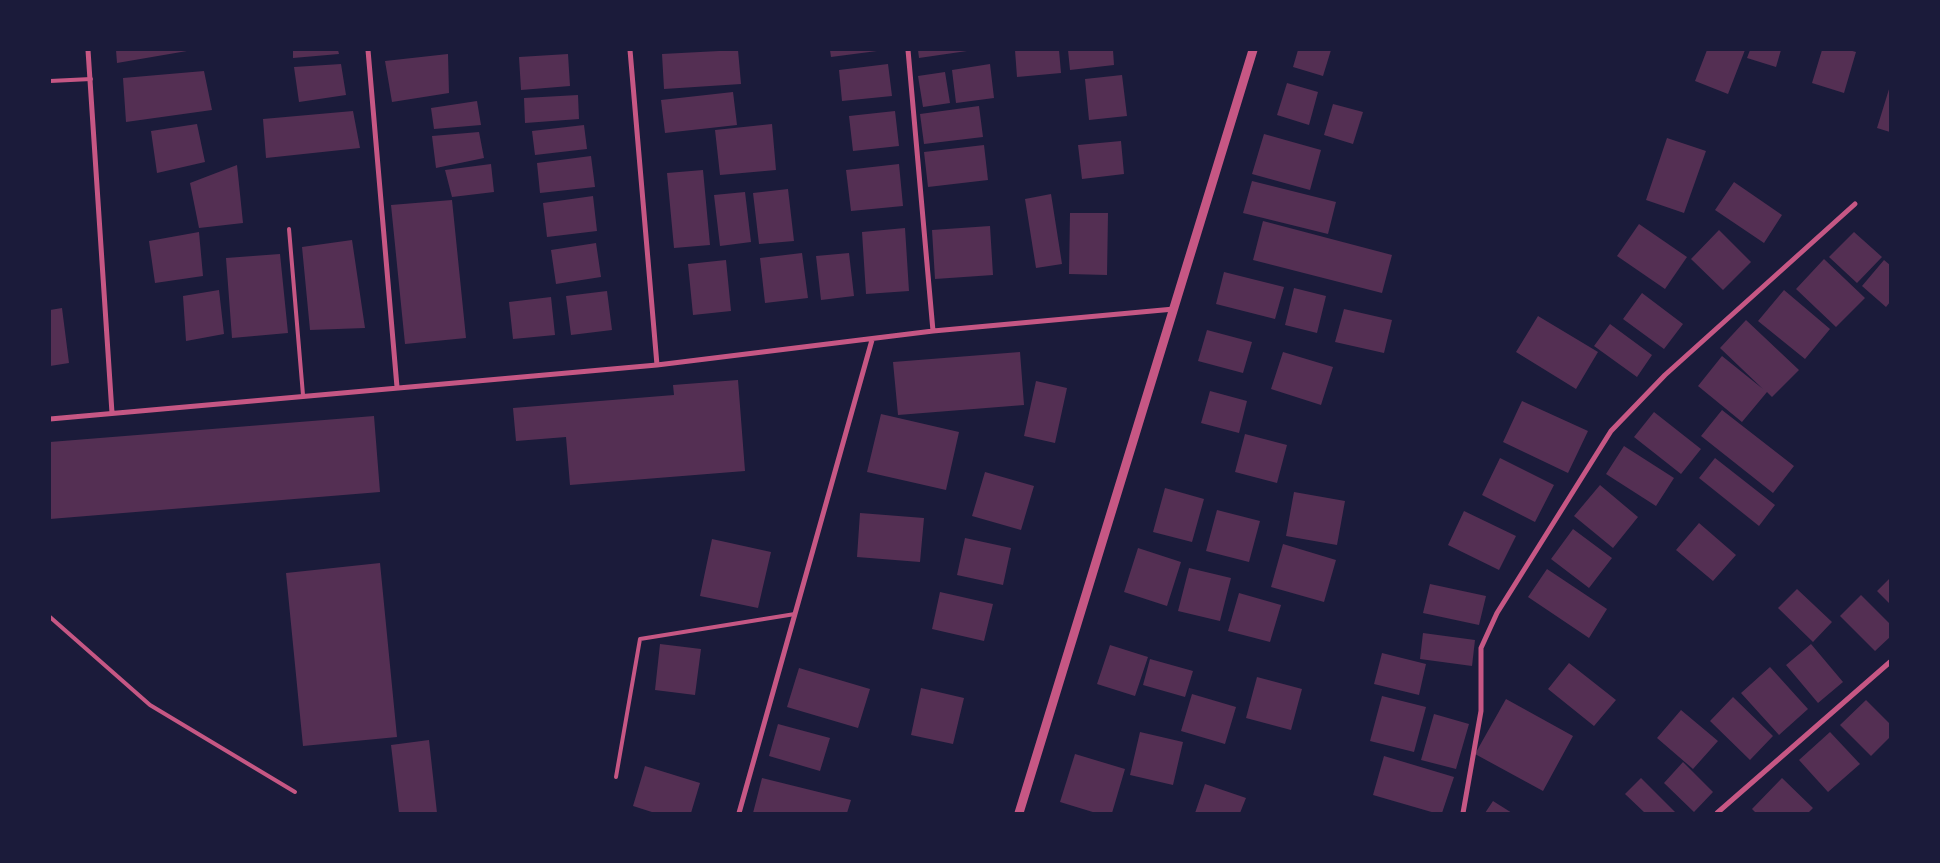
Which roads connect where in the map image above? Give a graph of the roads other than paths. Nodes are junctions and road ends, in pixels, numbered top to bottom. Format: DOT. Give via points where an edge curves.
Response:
graph roads {
  1 [pos="88,50"];
  2 [pos="368,50"];
  3 [pos="630,50"];
  4 [pos="908,50"];
  5 [pos="1253,50"];
  6 [pos="90,78"];
  7 [pos="50,82"];
  8 [pos="1855,204"];
  9 [pos="289,229"];
  10 [pos="1174,309"];
  11 [pos="933,331"];
  12 [pos="872,340"];
  13 [pos="657,365"];
  14 [pos="397,387"];
  15 [pos="303,396"];
  16 [pos="112,413"];
  17 [pos="50,419"];
  18 [pos="795,614"];
  19 [pos="50,618"];
  20 [pos="1890,662"];
  21 [pos="616,777"];
  22 [pos="295,792"];
  23 [pos="739,813"];
  24 [pos="1019,813"];
  25 [pos="1463,813"];
  26 [pos="1717,813"];
  1 -- 6 [label="street"];
  2 -- 14 [label="street"];
  3 -- 13 [label="street"];
  4 -- 11 [label="street"];
  5 -- 10 [label="street"];
  6 -- 7 [label="lane"];
  6 -- 16 [label="street"];
  8 -- 25 [label="street" via="1665,375 1611,431 1497,613 1481,648 1481,710"];
  9 -- 15 [label="lane"];
  10 -- 11 [label="street"];
  10 -- 24 [label="street"];
  11 -- 12 [label="street"];
  12 -- 13 [label="street"];
  12 -- 18 [label="street"];
  13 -- 14 [label="street"];
  14 -- 15 [label="street"];
  15 -- 16 [label="street"];
  16 -- 17 [label="street"];
  18 -- 21 [label="lane" via="640,639"];
  18 -- 23 [label="street"];
  19 -- 22 [label="lane" via="150,705"];
  20 -- 26 [label="street"];
}
